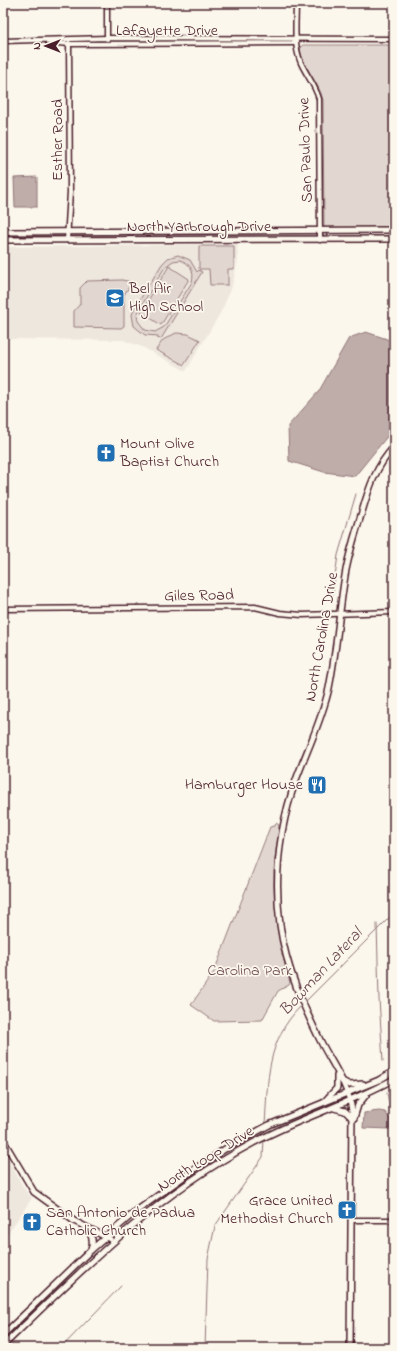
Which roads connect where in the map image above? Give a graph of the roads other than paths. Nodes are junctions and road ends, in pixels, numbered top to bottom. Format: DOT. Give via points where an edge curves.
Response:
graph roads {
  1 [pos="107,3"];
  2 [pos="296,3"];
  3 [pos="69,38"];
  4 [pos="107,38"];
  5 [pos="296,40"];
  6 [pos="394,40"];
  7 [pos="3,41"];
  8 [pos="37,41"];
  9 [pos="69,44"];
  10 [pos="107,44"];
  11 [pos="394,230"];
  12 [pos="320,231"];
  13 [pos="362,231"];
  14 [pos="3,232"];
  15 [pos="67,232"];
  16 [pos="394,239"];
  17 [pos="3,240"];
  18 [pos="67,240"];
  19 [pos="320,240"];
  20 [pos="362,240"];
  21 [pos="394,447"];
  22 [pos="3,609"];
  23 [pos="394,612"];
  24 [pos="340,614"];
  25 [pos="394,1071"];
  26 [pos="337,1073"];
  27 [pos="394,1079"];
  28 [pos="341,1080"];
  29 [pos="370,1083"];
  30 [pos="370,1092"];
  31 [pos="348,1093"];
  32 [pos="350,1100"];
  33 [pos="323,1102"];
  34 [pos="333,1108"];
  35 [pos="353,1121"];
  36 [pos="3,1140"];
  37 [pos="351,1220"];
  38 [pos="394,1220"];
  39 [pos="82,1226"];
  40 [pos="108,1237"];
  41 [pos="112,1242"];
  42 [pos="91,1250"];
  43 [pos="3,1335"];
  44 [pos="3,1346"];
  45 [pos="350,1348"];
  1 -- 4 [label="street"];
  2 -- 5 [label="street, San Paulo Drive"];
  3 -- 4 [label="street, Lafayette Drive"];
  3 -- 8 [label="street, Lafayette Drive"];
  3 -- 9 [label="street, Esther Road"];
  4 -- 5 [label="street, Lafayette Drive"];
  4 -- 10 [label="street"];
  5 -- 6 [label="street, Lafayette Drive"];
  5 -- 10 [label="street, Lafayette Drive" via="293,43"];
  5 -- 12 [label="street, San Paulo Drive" via="301,62 319,99"];
  7 -- 8 [label="street, Lafayette Drive"];
  8 -- 9 [label="street, Lafayette Drive"];
  9 -- 10 [label="street, Lafayette Drive"];
  9 -- 15 [label="street, Esther Road" via="70,192"];
  11 -- 13 [label="main road, North Yarbrough Drive"];
  12 -- 13 [label="main road, North Yarbrough Drive"];
  12 -- 15 [label="main road, North Yarbrough Drive"];
  12 -- 19 [label="street, San Paulo Drive"];
  13 -- 20 [label="main road"];
  14 -- 15 [label="main road, North Yarbrough Drive"];
  15 -- 18 [label="street, Esther Road"];
  16 -- 20 [label="main road, North Yarbrough Drive"];
  17 -- 18 [label="main road, North Yarbrough Drive"];
  18 -- 19 [label="main road, North Yarbrough Drive"];
  19 -- 20 [label="main road, North Yarbrough Drive"];
  21 -- 24 [label="main road, North Carolina Drive" via="381,463 370,486 349,555"];
  22 -- 24 [label="street, Giles Road" via="255,607 291,614"];
  23 -- 24 [label="street, Giles Road"];
  24 -- 26 [label="main road, North Carolina Drive" via="328,689 283,823 277,885 285,954 300,997"];
  25 -- 29 [label="main road, North Loop Drive"];
  26 -- 28 [label="main road, North Carolina Drive"];
  26 -- 33 [label="main road" via="337,1088"];
  27 -- 30 [label="main road, North Loop Drive"];
  28 -- 29 [label="main road" via="350,1085"];
  28 -- 31 [label="main road, North Carolina Drive"];
  29 -- 31 [label="main road, North Loop Drive"];
  30 -- 32 [label="main road, North Loop Drive"];
  30 -- 35 [label="main road" via="358,1105"];
  31 -- 32 [label="main road, North Carolina Drive"];
  31 -- 33 [label="main road, North Loop Drive"];
  32 -- 34 [label="main road, North Loop Drive"];
  32 -- 35 [label="main road, North Carolina Drive"];
  33 -- 40 [label="main road, North Loop Drive" via="254,1133 196,1168 135,1212"];
  34 -- 35 [label="main road" via="345,1111"];
  34 -- 41 [label="main road, North Loop Drive" via="258,1140 200,1175 165,1199"];
  35 -- 37 [label="main road, North Carolina Drive"];
  36 -- 39 [label="main road" via="34,1192"];
  37 -- 38 [label="street"];
  37 -- 45 [label="main road, North Carolina Drive"];
  39 -- 40 [label="main road"];
  39 -- 42 [label="main road" via="92,1237"];
  40 -- 41 [label="main road"];
  40 -- 42 [label="main road, North Loop Drive"];
  41 -- 44 [label="main road, North Loop Drive"];
  42 -- 43 [label="main road, North Loop Drive"];
}
